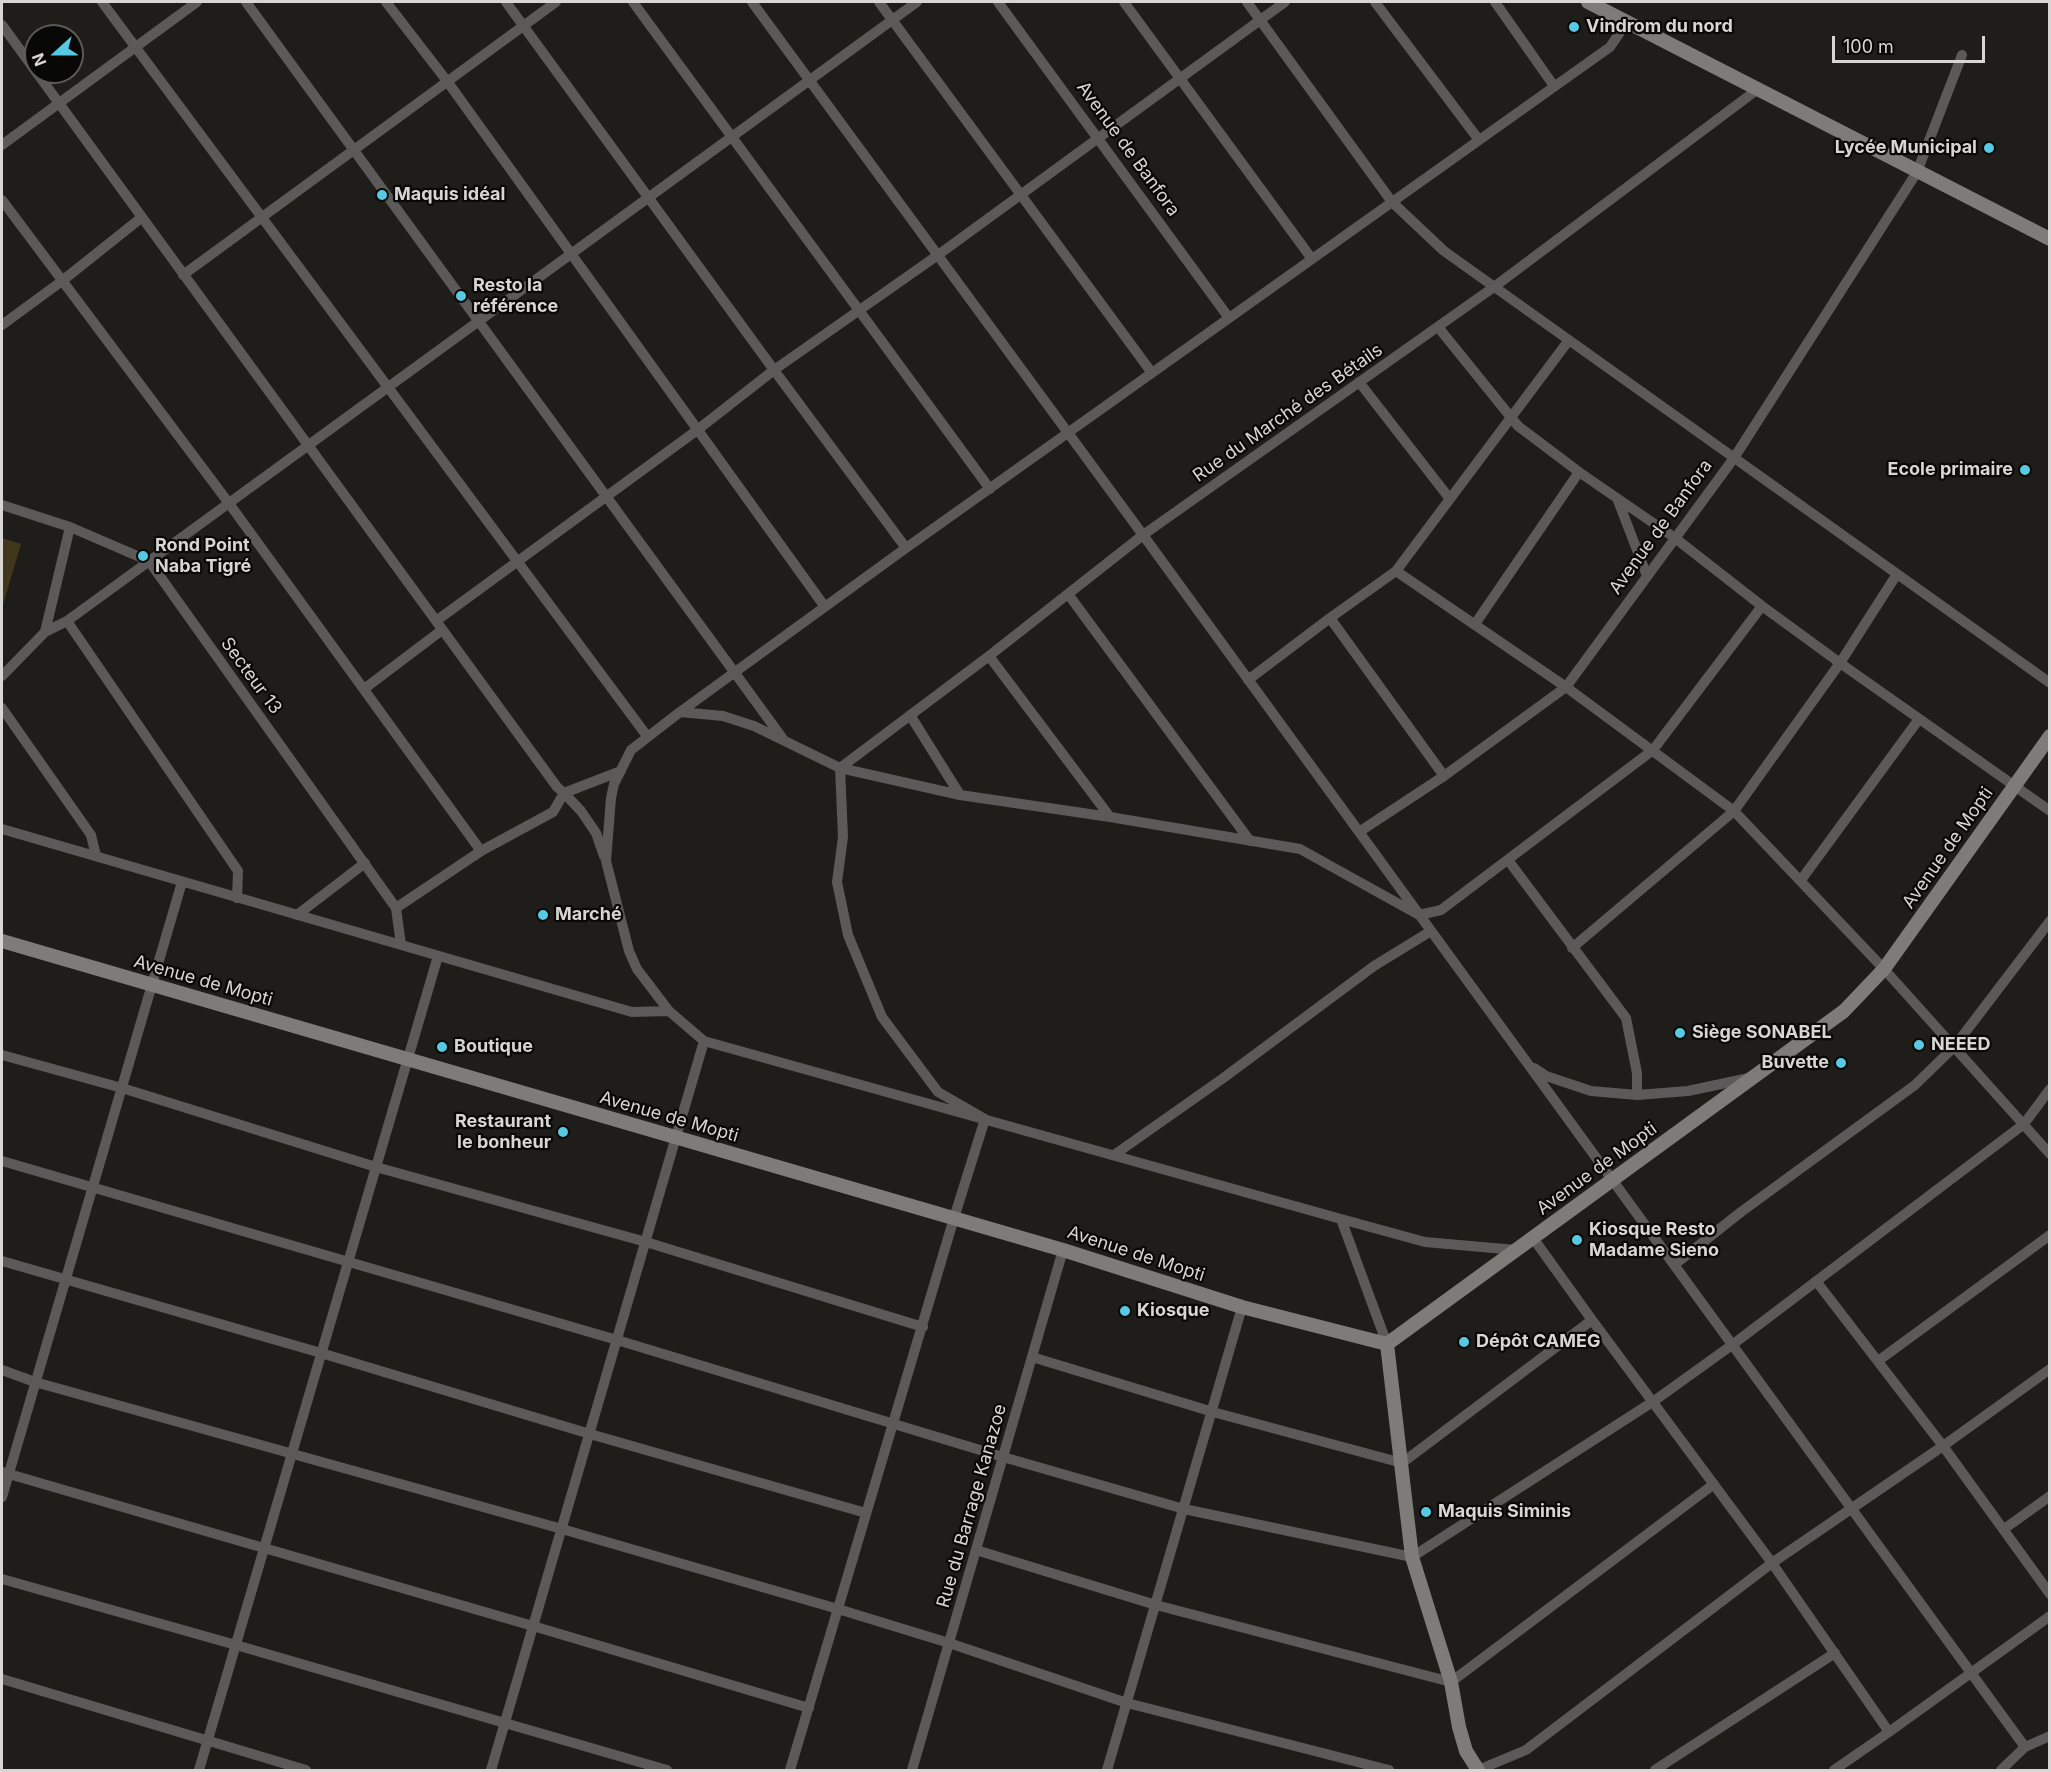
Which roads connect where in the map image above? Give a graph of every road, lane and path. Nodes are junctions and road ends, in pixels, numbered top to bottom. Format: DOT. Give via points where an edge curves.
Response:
graph roads {
  1 [pos="102,2"];
  2 [pos="197,2"];
  3 [pos="246,2"];
  4 [pos="386,2"];
  5 [pos="506,2"];
  6 [pos="556,2"];
  7 [pos="633,2"];
  8 [pos="752,2"];
  9 [pos="879,2"];
  10 [pos="917,2"];
  11 [pos="999,2"];
  12 [pos="1124,2"];
  13 [pos="1247,2"];
  14 [pos="1285,2"];
  15 [pos="1374,2"];
  16 [pos="1495,2"];
  17 [pos="1588,2"];
  18 [pos="892,20"];
  19 [pos="1260,20"];
  20 [pos="1627,22"];
  21 [pos="2,25"];
  22 [pos="524,25"];
  23 [pos="134,48"];
  24 [pos="1962,55"];
  25 [pos="1180,78"];
  26 [pos="810,79"];
  27 [pos="447,81"];
  28 [pos="1554,86"];
  29 [pos="1758,89"];
  30 [pos="58,103"];
  31 [pos="731,135"];
  32 [pos="1098,138"];
  33 [pos="1479,140"];
  34 [pos="2,145"];
  35 [pos="354,149"];
  36 [pos="1917,172"];
  37 [pos="1021,194"];
  38 [pos="648,198"];
  39 [pos="2,200"];
  40 [pos="1392,202"];
  41 [pos="261,217"];
  42 [pos="141,218"];
  43 [pos="2049,240"];
  44 [pos="570,255"];
  45 [pos="938,255"];
  46 [pos="1311,260"];
  47 [pos="183,275"];
  48 [pos="62,281"];
  49 [pos="1494,286"];
  50 [pos="859,310"];
  51 [pos="1229,318"];
  52 [pos="478,320"];
  53 [pos="2,325"];
  54 [pos="1438,327"];
  55 [pos="1569,340"];
  56 [pos="774,370"];
  57 [pos="1152,373"];
  58 [pos="1359,382"];
  59 [pos="389,386"];
  60 [pos="1511,417"];
  61 [pos="696,431"];
  62 [pos="1068,433"];
  63 [pos="307,444"];
  64 [pos="1734,458"];
  65 [pos="1579,472"];
  66 [pos="990,489"];
  67 [pos="607,496"];
  68 [pos="1617,498"];
  69 [pos="1450,499"];
  70 [pos="228,502"];
  71 [pos="2,505"];
  72 [pos="70,527"];
  73 [pos="1143,535"];
  74 [pos="1675,538"];
  75 [pos="906,548"];
  76 [pos="149,561"];
  77 [pos="518,561"];
  78 [pos="1396,571"];
  79 [pos="1897,574"];
  80 [pos="1647,576"];
  81 [pos="1068,594"];
  82 [pos="1762,606"];
  83 [pos="825,607"];
  84 [pos="1330,618"];
  85 [pos="67,621"];
  86 [pos="1475,624"];
  87 [pos="439,626"];
  88 [pos="45,632"];
  89 [pos="989,656"];
  90 [pos="1840,663"];
  91 [pos="734,671"];
  92 [pos="2,676"];
  93 [pos="1248,680"];
  94 [pos="2049,683"];
  95 [pos="1566,687"];
  96 [pos="364,689"];
  97 [pos="2,708"];
  98 [pos="680,712"];
  99 [pos="910,715"];
  100 [pos="1918,719"];
  101 [pos="647,736"];
  102 [pos="2049,736"];
  103 [pos="785,741"];
  104 [pos="1653,750"];
  105 [pos="840,768"];
  106 [pos="621,771"];
  107 [pos="1444,776"];
  108 [pos="2014,786"];
  109 [pos="564,793"];
  110 [pos="960,795"];
  111 [pos="1734,811"];
  112 [pos="2049,811"];
  113 [pos="1110,817"];
  114 [pos="2,829"];
  115 [pos="1359,832"];
  116 [pos="1250,841"];
  117 [pos="481,850"];
  118 [pos="96,856"];
  119 [pos="1508,860"];
  120 [pos="606,861"];
  121 [pos="365,863"];
  122 [pos="1801,880"];
  123 [pos="182,882"];
  124 [pos="237,898"];
  125 [pos="396,908"];
  126 [pos="297,915"];
  127 [pos="1419,915"];
  128 [pos="2049,921"];
  129 [pos="1431,931"];
  130 [pos="2,941"];
  131 [pos="401,945"];
  132 [pos="1572,948"];
  133 [pos="438,956"];
  134 [pos="1884,969"];
  135 [pos="152,985"];
  136 [pos="669,1011"];
  137 [pos="704,1041"];
  138 [pos="1954,1047"];
  139 [pos="2,1055"];
  140 [pos="407,1059"];
  141 [pos="1526,1063"];
  142 [pos="1753,1077"];
  143 [pos="122,1088"];
  144 [pos="2049,1089"];
  145 [pos="1637,1095"];
  146 [pos="985,1119"];
  147 [pos="2024,1124"];
  148 [pos="676,1137"];
  149 [pos="2049,1154"];
  150 [pos="1114,1155"];
  151 [pos="2,1161"];
  152 [pos="376,1167"];
  153 [pos="1612,1180"];
  154 [pos="93,1187"];
  155 [pos="954,1218"];
  156 [pos="1341,1219"];
  157 [pos="2049,1235"];
  158 [pos="1533,1238"];
  159 [pos="646,1242"];
  160 [pos="1063,1250"];
  161 [pos="1516,1250"];
  162 [pos="2,1262"];
  163 [pos="348,1263"];
  164 [pos="1674,1264"];
  165 [pos="65,1280"];
  166 [pos="1816,1281"];
  167 [pos="1242,1307"];
  168 [pos="1592,1320"];
  169 [pos="923,1327"];
  170 [pos="617,1340"];
  171 [pos="1387,1344"];
  172 [pos="1732,1345"];
  173 [pos="321,1353"];
  174 [pos="1032,1357"];
  175 [pos="1878,1361"];
  176 [pos="2049,1369"];
  177 [pos="2,1370"];
  178 [pos="35,1382"];
  179 [pos="1654,1401"];
  180 [pos="1213,1412"];
  181 [pos="893,1423"];
  182 [pos="590,1434"];
  183 [pos="1943,1446"];
  184 [pos="292,1454"];
  185 [pos="1003,1457"];
  186 [pos="1402,1463"];
  187 [pos="5,1473"];
  188 [pos="1714,1484"];
  189 [pos="2049,1496"];
  190 [pos="2,1497"];
  191 [pos="1184,1509"];
  192 [pos="1851,1509"];
  193 [pos="866,1514"];
  194 [pos="562,1528"];
  195 [pos="2004,1529"];
  196 [pos="264,1549"];
  197 [pos="976,1550"];
  198 [pos="1412,1557"];
  199 [pos="1772,1563"];
  200 [pos="2,1579"];
  201 [pos="2049,1594"];
  202 [pos="1156,1605"];
  203 [pos="838,1609"];
  204 [pos="2049,1617"];
  205 [pos="533,1626"];
  206 [pos="949,1643"];
  207 [pos="236,1645"];
  208 [pos="1834,1653"];
  209 [pos="1971,1672"];
  210 [pos="2,1679"];
  211 [pos="1451,1682"];
  212 [pos="1127,1703"];
  213 [pos="808,1708"];
  214 [pos="505,1723"];
  215 [pos="1889,1732"];
  216 [pos="2049,1736"];
  217 [pos="207,1741"];
  218 [pos="2025,1747"];
  219 [pos="199,1770"];
  220 [pos="306,1770"];
  221 [pos="491,1770"];
  222 [pos="667,1770"];
  223 [pos="790,1770"];
  224 [pos="912,1770"];
  225 [pos="1107,1770"];
  226 [pos="1389,1770"];
  227 [pos="1478,1770"];
  228 [pos="1655,1770"];
  229 [pos="1834,1770"];
  230 [pos="2001,1770"];
  1 -- 23 [label="street"];
  2 -- 23 [label="street"];
  3 -- 35 [label="street"];
  4 -- 27 [label="street"];
  5 -- 22 [label="street"];
  6 -- 22 [label="street"];
  7 -- 31 [label="street"];
  8 -- 26 [label="street"];
  9 -- 18 [label="street"];
  10 -- 18 [label="street"];
  11 -- 32 [label="street, Avenue de Banfora"];
  12 -- 25 [label="street"];
  13 -- 19 [label="street"];
  14 -- 19 [label="street"];
  15 -- 33 [label="street"];
  16 -- 28 [label="street"];
  17 -- 20 [label="street"];
  18 -- 26 [label="street"];
  18 -- 37 [label="street"];
  19 -- 25 [label="street"];
  19 -- 40 [label="street"];
  20 -- 28 [label="street" via="1610,47"];
  20 -- 29 [label="street"];
  21 -- 30 [label="street"];
  22 -- 27 [label="street"];
  22 -- 38 [label="street"];
  23 -- 30 [label="street"];
  23 -- 41 [label="street"];
  24 -- 36 [label="street, Avenue de Banfora"];
  25 -- 32 [label="street"];
  25 -- 46 [label="street"];
  26 -- 31 [label="street"];
  26 -- 45 [label="street"];
  27 -- 35 [label="street"];
  27 -- 44 [label="street"];
  28 -- 33 [label="street"];
  29 -- 36 [label="street"];
  29 -- 49 [label="street, Rue du Marché des Bétails"];
  30 -- 34 [label="street"];
  30 -- 42 [label="street"];
  31 -- 38 [label="street"];
  31 -- 50 [label="street"];
  32 -- 37 [label="street"];
  32 -- 51 [label="street, Avenue de Banfora"];
  33 -- 40 [label="street"];
  35 -- 41 [label="street"];
  35 -- 52 [label="street"];
  36 -- 43 [label="street"];
  36 -- 64 [label="street, Avenue de Banfora"];
  37 -- 45 [label="street"];
  37 -- 57 [label="street"];
  38 -- 44 [label="street"];
  38 -- 56 [label="street"];
  39 -- 48 [label="street"];
  40 -- 46 [label="street"];
  40 -- 49 [label="street" via="1444,251"];
  41 -- 47 [label="street"];
  41 -- 59 [label="street"];
  42 -- 47 [label="street"];
  42 -- 48 [label="street"];
  44 -- 52 [label="street"];
  44 -- 61 [label="street"];
  45 -- 50 [label="street"];
  45 -- 62 [label="street"];
  46 -- 51 [label="street"];
  47 -- 63 [label="street"];
  48 -- 53 [label="street"];
  48 -- 70 [label="street"];
  49 -- 54 [label="street, Rue du Marché des Bétails"];
  49 -- 55 [label="street"];
  50 -- 56 [label="street"];
  50 -- 66 [label="street"];
  51 -- 57 [label="street"];
  52 -- 59 [label="street"];
  52 -- 67 [label="street"];
  54 -- 58 [label="street, Rue du Marché des Bétails"];
  54 -- 60 [label="street"];
  55 -- 60 [label="street"];
  55 -- 64 [label="street"];
  56 -- 61 [label="street"];
  56 -- 75 [label="street"];
  57 -- 62 [label="street"];
  58 -- 69 [label="street"];
  58 -- 73 [label="street, Rue du Marché des Bétails"];
  59 -- 63 [label="street"];
  59 -- 77 [label="street"];
  60 -- 65 [label="street"];
  60 -- 69 [label="street"];
  61 -- 67 [label="street"];
  61 -- 83 [label="street"];
  62 -- 66 [label="street"];
  62 -- 73 [label="street"];
  63 -- 70 [label="street"];
  63 -- 87 [label="street"];
  64 -- 74 [label="street, Avenue de Banfora"];
  64 -- 79 [label="street"];
  65 -- 68 [label="street"];
  65 -- 86 [label="street"];
  66 -- 75 [label="street"];
  67 -- 77 [label="street"];
  67 -- 91 [label="street"];
  68 -- 74 [label="street"];
  68 -- 80 [label="street"];
  69 -- 78 [label="street"];
  70 -- 76 [label="street"];
  70 -- 96 [label="street"];
  71 -- 72 [label="street"];
  72 -- 76 [label="street"];
  72 -- 88 [label="street"];
  73 -- 81 [label="street, Rue du Marché des Bétails"];
  73 -- 93 [label="street"];
  74 -- 80 [label="street, Avenue de Banfora"];
  74 -- 82 [label="street"];
  75 -- 83 [label="street"];
  76 -- 85 [label="street"];
  76 -- 121 [label="street, Secteur 13"];
  77 -- 87 [label="street"];
  77 -- 101 [label="street"];
  78 -- 84 [label="street"];
  78 -- 86 [label="street"];
  79 -- 90 [label="street"];
  79 -- 94 [label="street"];
  80 -- 95 [label="street, Avenue de Banfora"];
  81 -- 89 [label="street, Rue du Marché des Bétails"];
  81 -- 116 [label="street"];
  82 -- 90 [label="street"];
  82 -- 104 [label="street"];
  83 -- 91 [label="street"];
  84 -- 93 [label="street"];
  84 -- 107 [label="street"];
  85 -- 88 [label="street"];
  85 -- 124 [label="street" via="238,871"];
  86 -- 95 [label="street"];
  87 -- 96 [label="street"];
  87 -- 109 [label="street"];
  88 -- 92 [label="street"];
  89 -- 99 [label="street, Rue du Marché des Bétails"];
  89 -- 113 [label="street"];
  90 -- 100 [label="street"];
  90 -- 111 [label="street"];
  91 -- 98 [label="street"];
  91 -- 103 [label="street"];
  93 -- 115 [label="street"];
  95 -- 104 [label="street"];
  95 -- 107 [label="street, Avenue de Banfora"];
  96 -- 117 [label="street"];
  97 -- 118 [label="street" via="91,835"];
  98 -- 101 [label="street"];
  98 -- 103 [label="street" via="723,716"];
  99 -- 105 [label="street, Rue du Marché des Bétails"];
  99 -- 110 [label="street"];
  100 -- 108 [label="street"];
  100 -- 122 [label="street"];
  101 -- 106 [label="street" via="631,750"];
  102 -- 108 [label="street, Avenue de Mopti"];
  103 -- 105 [label="street"];
  104 -- 111 [label="street"];
  104 -- 119 [label="street"];
  105 -- 110 [label="street"];
  105 -- 146 [label="street" via="843,837 837,882 852,945 882,1017 938,1092"];
  106 -- 109 [label="street"];
  106 -- 120 [label="street" via="611,798"];
  107 -- 115 [label="street, Avenue de Banfora"];
  108 -- 112 [label="street"];
  108 -- 134 [label="street, Avenue de Mopti"];
  109 -- 117 [label="street" via="553,812"];
  109 -- 120 [label="street" via="596,833"];
  110 -- 113 [label="street"];
  111 -- 122 [label="street"];
  111 -- 132 [label="street"];
  113 -- 116 [label="street"];
  114 -- 118 [label="street"];
  115 -- 127 [label="street"];
  116 -- 127 [label="street" via="1300,849"];
  117 -- 125 [label="street"];
  118 -- 123 [label="street"];
  119 -- 127 [label="street" via="1442,910"];
  119 -- 132 [label="street"];
  120 -- 136 [label="street" via="628,951"];
  121 -- 125 [label="street, Secteur 13"];
  121 -- 126 [label="street"];
  122 -- 134 [label="street"];
  123 -- 124 [label="street"];
  123 -- 135 [label="street"];
  124 -- 126 [label="street"];
  125 -- 131 [label="street, Secteur 13"];
  126 -- 131 [label="street"];
  127 -- 129 [label="street"];
  128 -- 138 [label="street"];
  129 -- 141 [label="street"];
  129 -- 150 [label="street" via="1374,966"];
  130 -- 135 [label="street, Avenue de Mopti"];
  131 -- 133 [label="street"];
  132 -- 145 [label="street" via="1626,1018 1637,1073"];
  133 -- 136 [label="street" via="632,1012"];
  133 -- 140 [label="street"];
  134 -- 138 [label="street"];
  134 -- 142 [label="street, Avenue de Mopti" via="1844,1011"];
  135 -- 140 [label="street, Avenue de Mopti"];
  135 -- 143 [label="street"];
  136 -- 137 [label="street"];
  137 -- 146 [label="street"];
  137 -- 148 [label="street"];
  138 -- 147 [label="street"];
  138 -- 164 [label="street" via="1915,1085"];
  139 -- 143 [label="street"];
  140 -- 148 [label="street, Avenue de Mopti"];
  140 -- 152 [label="street"];
  141 -- 145 [label="street" via="1546,1076 1591,1091"];
  141 -- 153 [label="street"];
  142 -- 145 [label="street" via="1688,1091"];
  142 -- 153 [label="street, Avenue de Mopti"];
  143 -- 152 [label="street"];
  143 -- 154 [label="street"];
  144 -- 147 [label="street"];
  146 -- 150 [label="street"];
  146 -- 155 [label="street"];
  147 -- 149 [label="street"];
  147 -- 166 [label="street"];
  148 -- 155 [label="street, Avenue de Mopti"];
  148 -- 159 [label="street"];
  150 -- 156 [label="street"];
  151 -- 154 [label="street"];
  152 -- 159 [label="street"];
  152 -- 163 [label="street"];
  153 -- 158 [label="street, Avenue de Mopti"];
  153 -- 164 [label="street"];
  154 -- 163 [label="street"];
  154 -- 165 [label="street"];
  155 -- 160 [label="street, Avenue de Mopti"];
  155 -- 169 [label="street"];
  156 -- 161 [label="street" via="1425,1242"];
  156 -- 171 [label="street"];
  157 -- 175 [label="street"];
  158 -- 161 [label="street, Avenue de Mopti"];
  158 -- 168 [label="street"];
  159 -- 169 [label="street"];
  159 -- 170 [label="street"];
  160 -- 167 [label="street, Avenue de Mopti"];
  160 -- 174 [label="street, Rue du Barrage Kanazoe"];
  161 -- 171 [label="street, Avenue de Mopti"];
  162 -- 165 [label="street"];
  163 -- 170 [label="street"];
  163 -- 173 [label="street"];
  164 -- 172 [label="street"];
  165 -- 173 [label="street"];
  165 -- 178 [label="street"];
  166 -- 172 [label="street"];
  166 -- 175 [label="street"];
  167 -- 171 [label="street, Avenue de Mopti"];
  167 -- 180 [label="street"];
  168 -- 179 [label="street"];
  168 -- 186 [label="street"];
  169 -- 181 [label="street"];
  170 -- 181 [label="street"];
  170 -- 182 [label="street"];
  171 -- 186 [label="street"];
  172 -- 179 [label="street"];
  172 -- 192 [label="street"];
  173 -- 182 [label="street"];
  173 -- 184 [label="street"];
  174 -- 180 [label="street"];
  174 -- 185 [label="street, Rue du Barrage Kanazoe"];
  175 -- 183 [label="street"];
  176 -- 183 [label="street"];
  177 -- 178 [label="street"];
  178 -- 184 [label="street"];
  178 -- 187 [label="street"];
  179 -- 188 [label="street"];
  179 -- 198 [label="street"];
  180 -- 186 [label="street"];
  180 -- 191 [label="street"];
  181 -- 185 [label="street"];
  181 -- 193 [label="street"];
  182 -- 193 [label="street"];
  182 -- 194 [label="street"];
  183 -- 192 [label="street"];
  183 -- 195 [label="street"];
  184 -- 194 [label="street"];
  184 -- 196 [label="street"];
  185 -- 191 [label="street"];
  185 -- 197 [label="street, Rue du Barrage Kanazoe"];
  186 -- 198 [label="street"];
  187 -- 190 [label="street"];
  187 -- 196 [label="street"];
  188 -- 199 [label="street"];
  188 -- 211 [label="street"];
  189 -- 195 [label="street"];
  191 -- 198 [label="street"];
  191 -- 202 [label="street"];
  192 -- 199 [label="street"];
  192 -- 209 [label="street"];
  193 -- 203 [label="street"];
  194 -- 203 [label="street"];
  194 -- 205 [label="street"];
  195 -- 201 [label="street"];
  196 -- 205 [label="street"];
  196 -- 207 [label="street"];
  197 -- 202 [label="street"];
  197 -- 206 [label="street, Rue du Barrage Kanazoe"];
  198 -- 211 [label="street"];
  199 -- 208 [label="street"];
  199 -- 227 [label="street" via="1526,1750"];
  200 -- 207 [label="street"];
  202 -- 211 [label="street"];
  202 -- 212 [label="street"];
  203 -- 206 [label="street"];
  203 -- 213 [label="street"];
  204 -- 209 [label="street"];
  205 -- 213 [label="street"];
  205 -- 214 [label="street"];
  206 -- 212 [label="street"];
  206 -- 224 [label="street, Rue du Barrage Kanazoe"];
  207 -- 214 [label="street"];
  207 -- 217 [label="street"];
  208 -- 215 [label="street"];
  208 -- 228 [label="street"];
  209 -- 215 [label="street"];
  209 -- 218 [label="street"];
  210 -- 217 [label="street"];
  211 -- 227 [label="street" via="1464,1743"];
  212 -- 225 [label="street"];
  212 -- 226 [label="street"];
  213 -- 223 [label="street"];
  214 -- 221 [label="street"];
  214 -- 222 [label="street"];
  215 -- 229 [label="street"];
  216 -- 218 [label="street"];
  217 -- 219 [label="street"];
  217 -- 220 [label="street"];
  218 -- 230 [label="street"];
}
